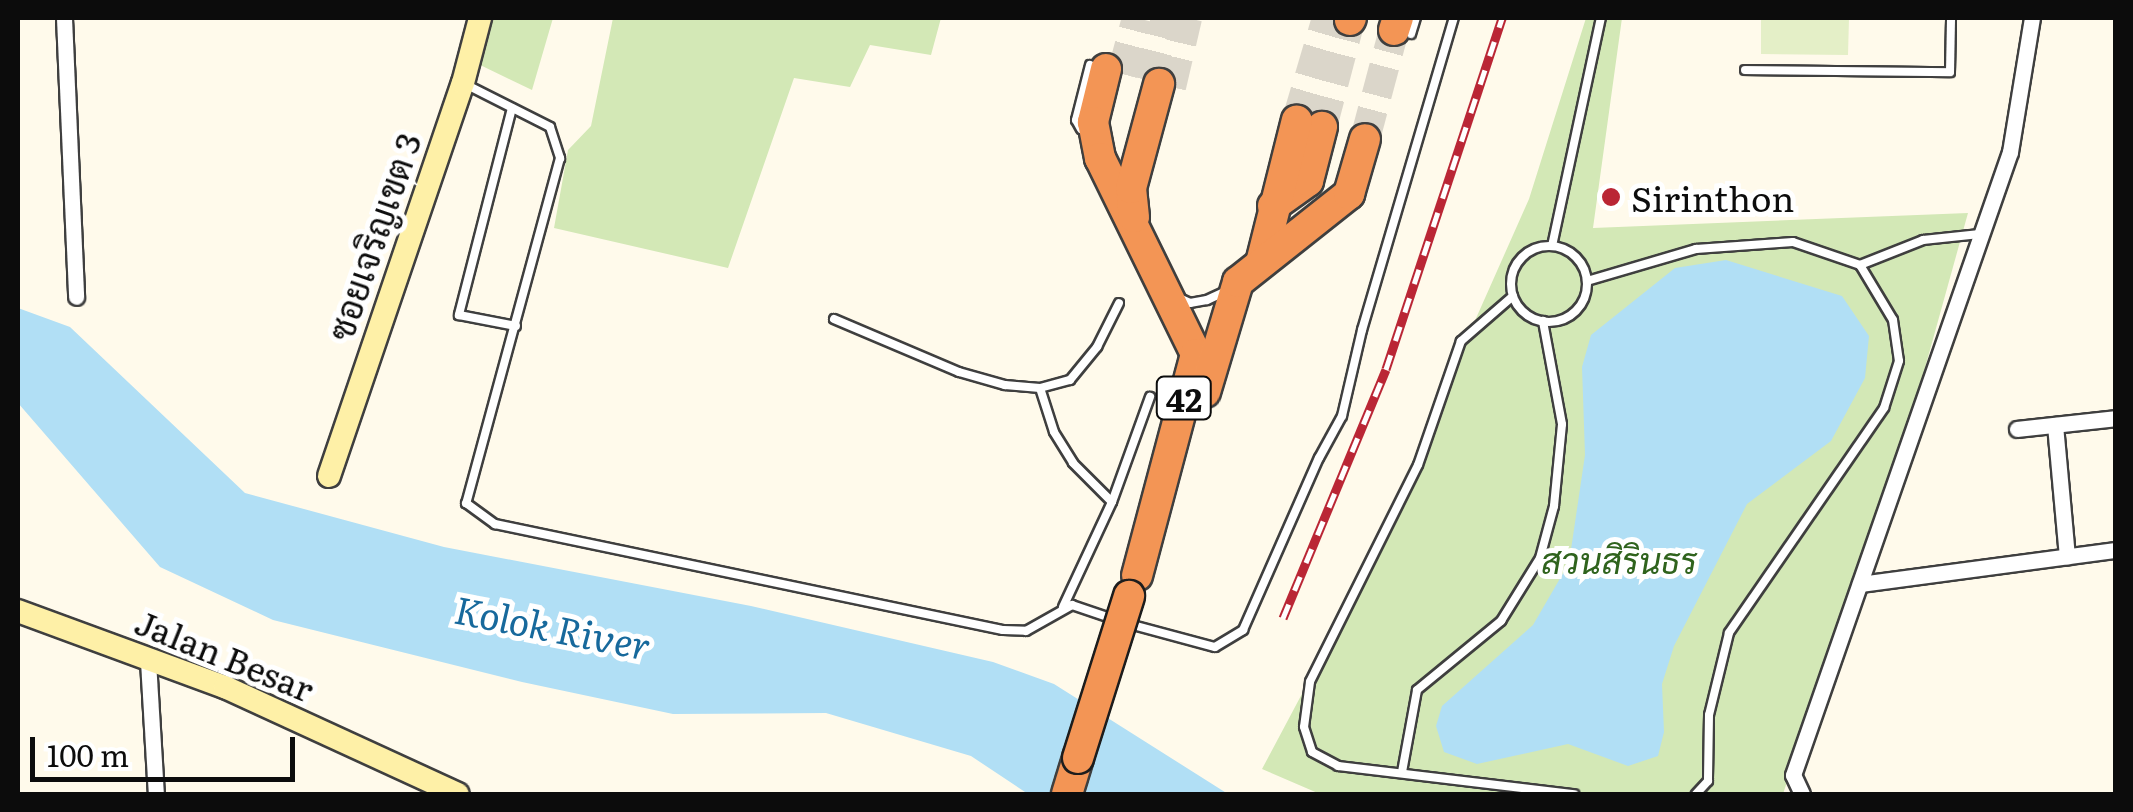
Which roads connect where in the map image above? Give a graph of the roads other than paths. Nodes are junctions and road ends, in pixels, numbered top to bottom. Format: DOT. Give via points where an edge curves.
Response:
graph roads {
  1 [pos="64,18"];
  2 [pos="480,18"];
  3 [pos="1454,18"];
  4 [pos="1602,18"];
  5 [pos="1951,18"];
  6 [pos="2032,18"];
  7 [pos="1745,70"];
  8 [pos="1133,77"];
  9 [pos="463,83"];
  10 [pos="512,108"];
  11 [pos="1328,129"];
  12 [pos="1290,194"];
  13 [pos="1135,230"];
  14 [pos="1981,234"];
  15 [pos="1552,246"];
  16 [pos="1860,265"];
  17 [pos="1249,272"];
  18 [pos="1587,281"];
  19 [pos="1164,290"];
  20 [pos="1513,296"];
  21 [pos="76,297"];
  22 [pos="1118,303"];
  23 [pos="834,319"];
  24 [pos="1543,322"];
  25 [pos="516,326"];
  26 [pos="1040,388"];
  27 [pos="1150,398"];
  28 [pos="2116,418"];
  29 [pos="2055,425"];
  30 [pos="2017,429"];
  31 [pos="328,476"];
  32 [pos="1112,502"];
  33 [pos="2116,550"];
  34 [pos="2067,556"];
  35 [pos="1860,584"];
  36 [pos="1133,585"];
  37 [pos="1064,608"];
  38 [pos="18,611"];
  39 [pos="148,660"];
  40 [pos="1402,772"];
  41 [pos="156,794"];
  42 [pos="458,794"];
  43 [pos="1067,794"];
  44 [pos="1574,794"];
  45 [pos="1696,794"];
  46 [pos="1802,794"];
  1 -- 21 [label="street"];
  2 -- 9 [label="street, ซอยเจริญเขต 3"];
  3 -- 37 [label="lane" via="1342,416 1242,630 1216,647 1072,604"];
  4 -- 15 [label="lane"];
  5 -- 7 [label="lane" via="1950,72"];
  6 -- 14 [label="street" via="2010,152"];
  8 -- 13 [label="highway"];
  8 -- 13 [label="highway, 42" via="1152,115 1131,188"];
  8 -- 13 [label="highway, 42" via="1100,158"];
  9 -- 10 [label="lane"];
  9 -- 31 [label="street, ซอยเจริญเขต 3"];
  10 -- 25 [label="lane" via="550,127 560,158"];
  10 -- 25 [label="lane" via="459,315"];
  11 -- 12 [label="highway, 42"];
  11 -- 12 [label="highway, 42"];
  11 -- 17 [label="highway" via="1348,194"];
  12 -- 17 [label="highway, 42"];
  13 -- 19 [label="highway, 42"];
  14 -- 16 [label="lane" via="1924,240"];
  14 -- 35 [label="street"];
  15 -- 18 [label="lane" via="1572,254"];
  15 -- 20 [label="lane" via="1519,260"];
  16 -- 18 [label="lane" via="1793,242 1696,250"];
  16 -- 45 [label="lane" via="1893,320 1899,361 1884,408 1729,633 1709,714 1708,782"];
  17 -- 19 [label="lane" via="1207,300 1190,303"];
  17 -- 36 [label="highway, 42" via="1176,491"];
  18 -- 24 [label="lane" via="1575,312"];
  19 -- 36 [label="highway, 42" via="1196,354"];
  20 -- 24 [label="lane"];
  20 -- 40 [label="lane" via="1461,341 1418,465 1310,682 1304,727 1312,752 1338,766"];
  22 -- 26 [label="lane" via="1097,347 1070,380"];
  23 -- 26 [label="lane" via="959,372"];
  24 -- 40 [label="lane" via="1562,424 1554,506 1540,558 1501,621 1416,690"];
  25 -- 37 [label="lane" via="466,503 495,524 1003,630 1026,631"];
  26 -- 32 [label="lane" via="1072,463"];
  27 -- 32 [label="lane"];
  28 -- 29 [label="street"];
  29 -- 30 [label="street"];
  29 -- 34 [label="street"];
  32 -- 37 [label="lane"];
  33 -- 34 [label="street"];
  34 -- 35 [label="street"];
  35 -- 46 [label="street" via="1794,776"];
  36 -- 43 [label="highway, 42, bridge"];
  38 -- 39 [label="street, Jalan Besar"];
  39 -- 41 [label="street"];
  39 -- 42 [label="street, Jalan Besar" via="225,687"];
  40 -- 44 [label="lane"];
}
